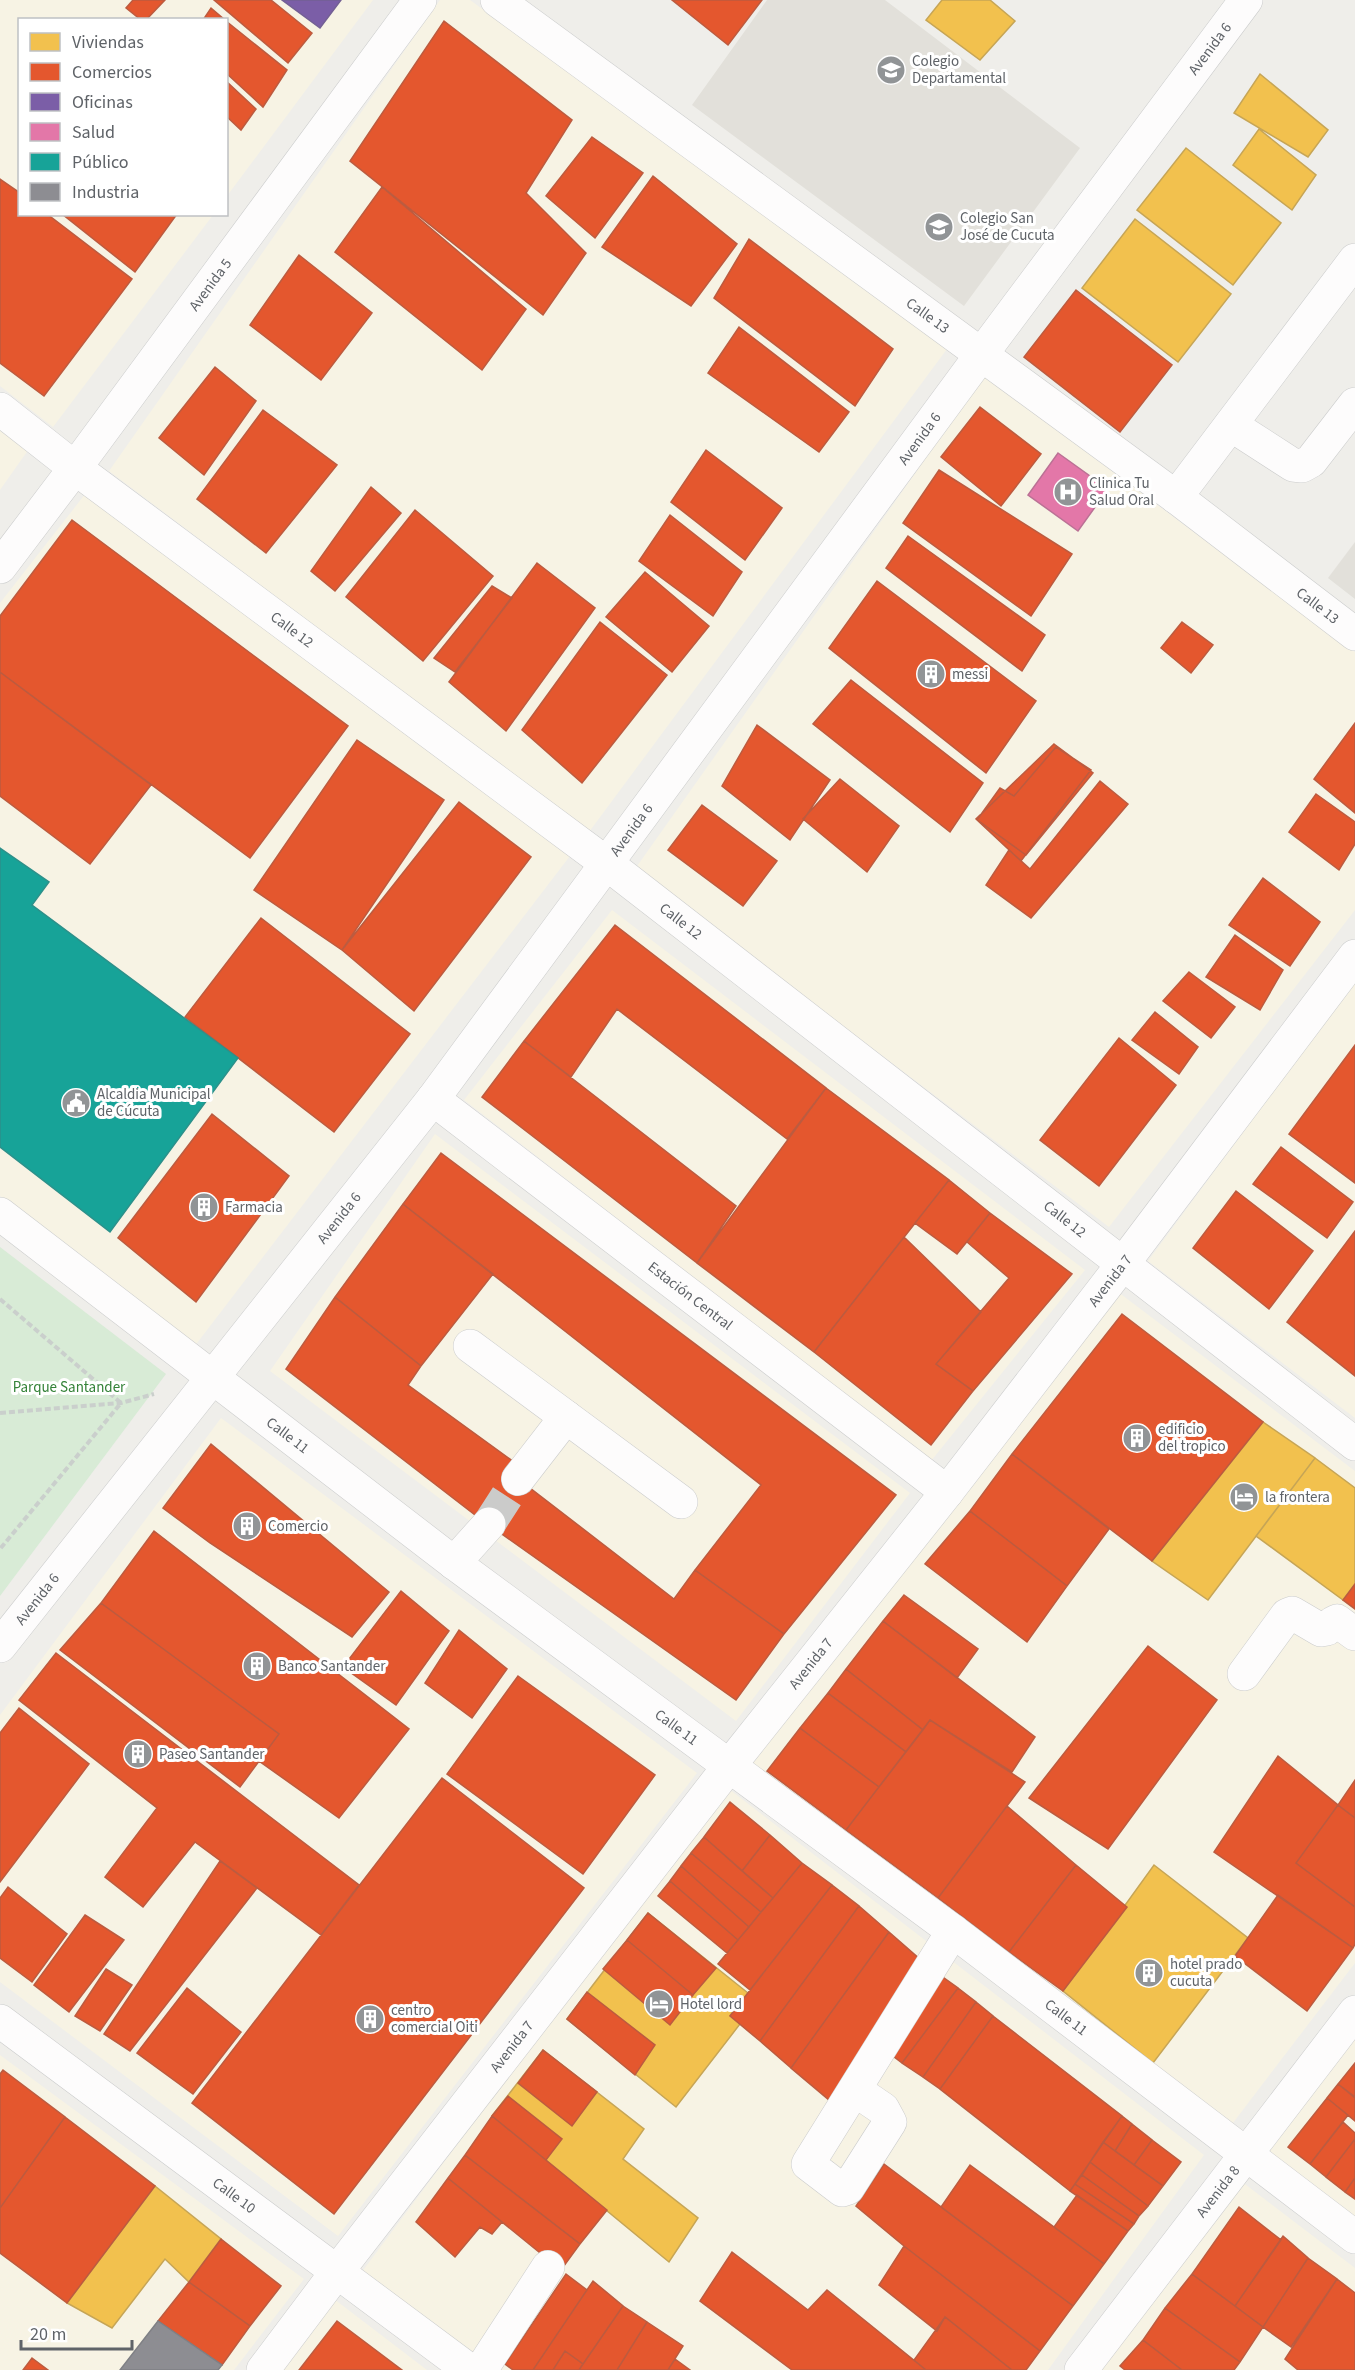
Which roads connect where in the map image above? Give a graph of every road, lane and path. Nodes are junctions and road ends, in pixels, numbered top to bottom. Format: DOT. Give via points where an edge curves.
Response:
graph roads {
  1 [pos="420,0"];
  2 [pos="497,0"];
  3 [pos="1246,0"];
  4 [pos="1355,260"];
  5 [pos="981,355"];
  6 [pos="1355,404"];
  7 [pos="0,409"];
  8 [pos="1231,425"];
  9 [pos="75,468"];
  10 [pos="1176,497"];
  11 [pos="0,567"];
  12 [pos="1355,634"];
  13 [pos="606,863"];
  14 [pos="1355,956"];
  15 [pos="433,1099"];
  16 [pos="0,1214"];
  17 [pos="1122,1265"];
  18 [pos="0,1299"];
  19 [pos="470,1346"];
  20 [pos="212,1378"];
  21 [pos="155,1394"];
  22 [pos="121,1403"];
  23 [pos="0,1413"];
  24 [pos="566,1417"];
  25 [pos="1355,1444"];
  26 [pos="518,1479"];
  27 [pos="947,1492"];
  28 [pos="681,1502"];
  29 [pos="489,1524"];
  30 [pos="0,1549"];
  31 [pos="454,1563"];
  32 [pos="1355,1634"];
  33 [pos="0,1646"];
  34 [pos="1244,1674"];
  35 [pos="730,1765"];
  36 [pos="953,1931"];
  37 [pos="1355,2012"];
  38 [pos="0,2021"];
  39 [pos="855,2090"];
  40 [pos="1248,2154"];
  41 [pos="1355,2237"];
  42 [pos="548,2267"];
  43 [pos="336,2273"];
  44 [pos="263,2370"];
  45 [pos="469,2370"];
  46 [pos="481,2370"];
  47 [pos="1081,2370"];
  1 -- 9 [label="street, Avenida 5"];
  2 -- 5 [label="street, Calle 13"];
  3 -- 5 [label="street, Avenida 6"];
  4 -- 8 [label="street"];
  5 -- 10 [label="street, Calle 13"];
  5 -- 13 [label="street, Avenida 6"];
  6 -- 8 [label="street" via="1311,461 1302,466 1293,465"];
  7 -- 9 [label="street, Calle 12"];
  8 -- 10 [label="street"];
  9 -- 11 [label="street, Avenida 5"];
  9 -- 13 [label="street, Calle 12"];
  10 -- 12 [label="street, Calle 13"];
  13 -- 15 [label="street, Avenida 6"];
  13 -- 17 [label="street, Calle 12"];
  14 -- 17 [label="street, Avenida 7"];
  15 -- 20 [label="street, Avenida 6"];
  15 -- 27 [label="street, Estación Central"];
  16 -- 20 [label="street, Calle 11"];
  17 -- 25 [label="street, Calle 12"];
  17 -- 27 [label="street, Avenida 7"];
  18 -- 22 [label="path"];
  19 -- 24 [label="street"];
  20 -- 31 [label="street, Calle 11"];
  20 -- 33 [label="street, Avenida 6"];
  21 -- 22 [label="path"];
  22 -- 23 [label="path"];
  22 -- 30 [label="path"];
  24 -- 26 [label="street"];
  24 -- 28 [label="street"];
  27 -- 35 [label="street, Avenida 7"];
  29 -- 31 [label="street"];
  31 -- 35 [label="street, Calle 11"];
  32 -- 34 [label="street" via="1337,1622 1321,1630 1292,1613"];
  35 -- 36 [label="street, Calle 11"];
  35 -- 43 [label="street, Avenida 7"];
  36 -- 39 [label="street"];
  36 -- 40 [label="street, Calle 11"];
  37 -- 40 [label="street, Avenida 8"];
  38 -- 43 [label="street, Calle 10"];
  40 -- 41 [label="street, Calle 11"];
  40 -- 47 [label="street, Avenida 8"];
  42 -- 46 [label="street"];
  43 -- 44 [label="street, Avenida 7"];
  43 -- 45 [label="street, Calle 10"];
}
